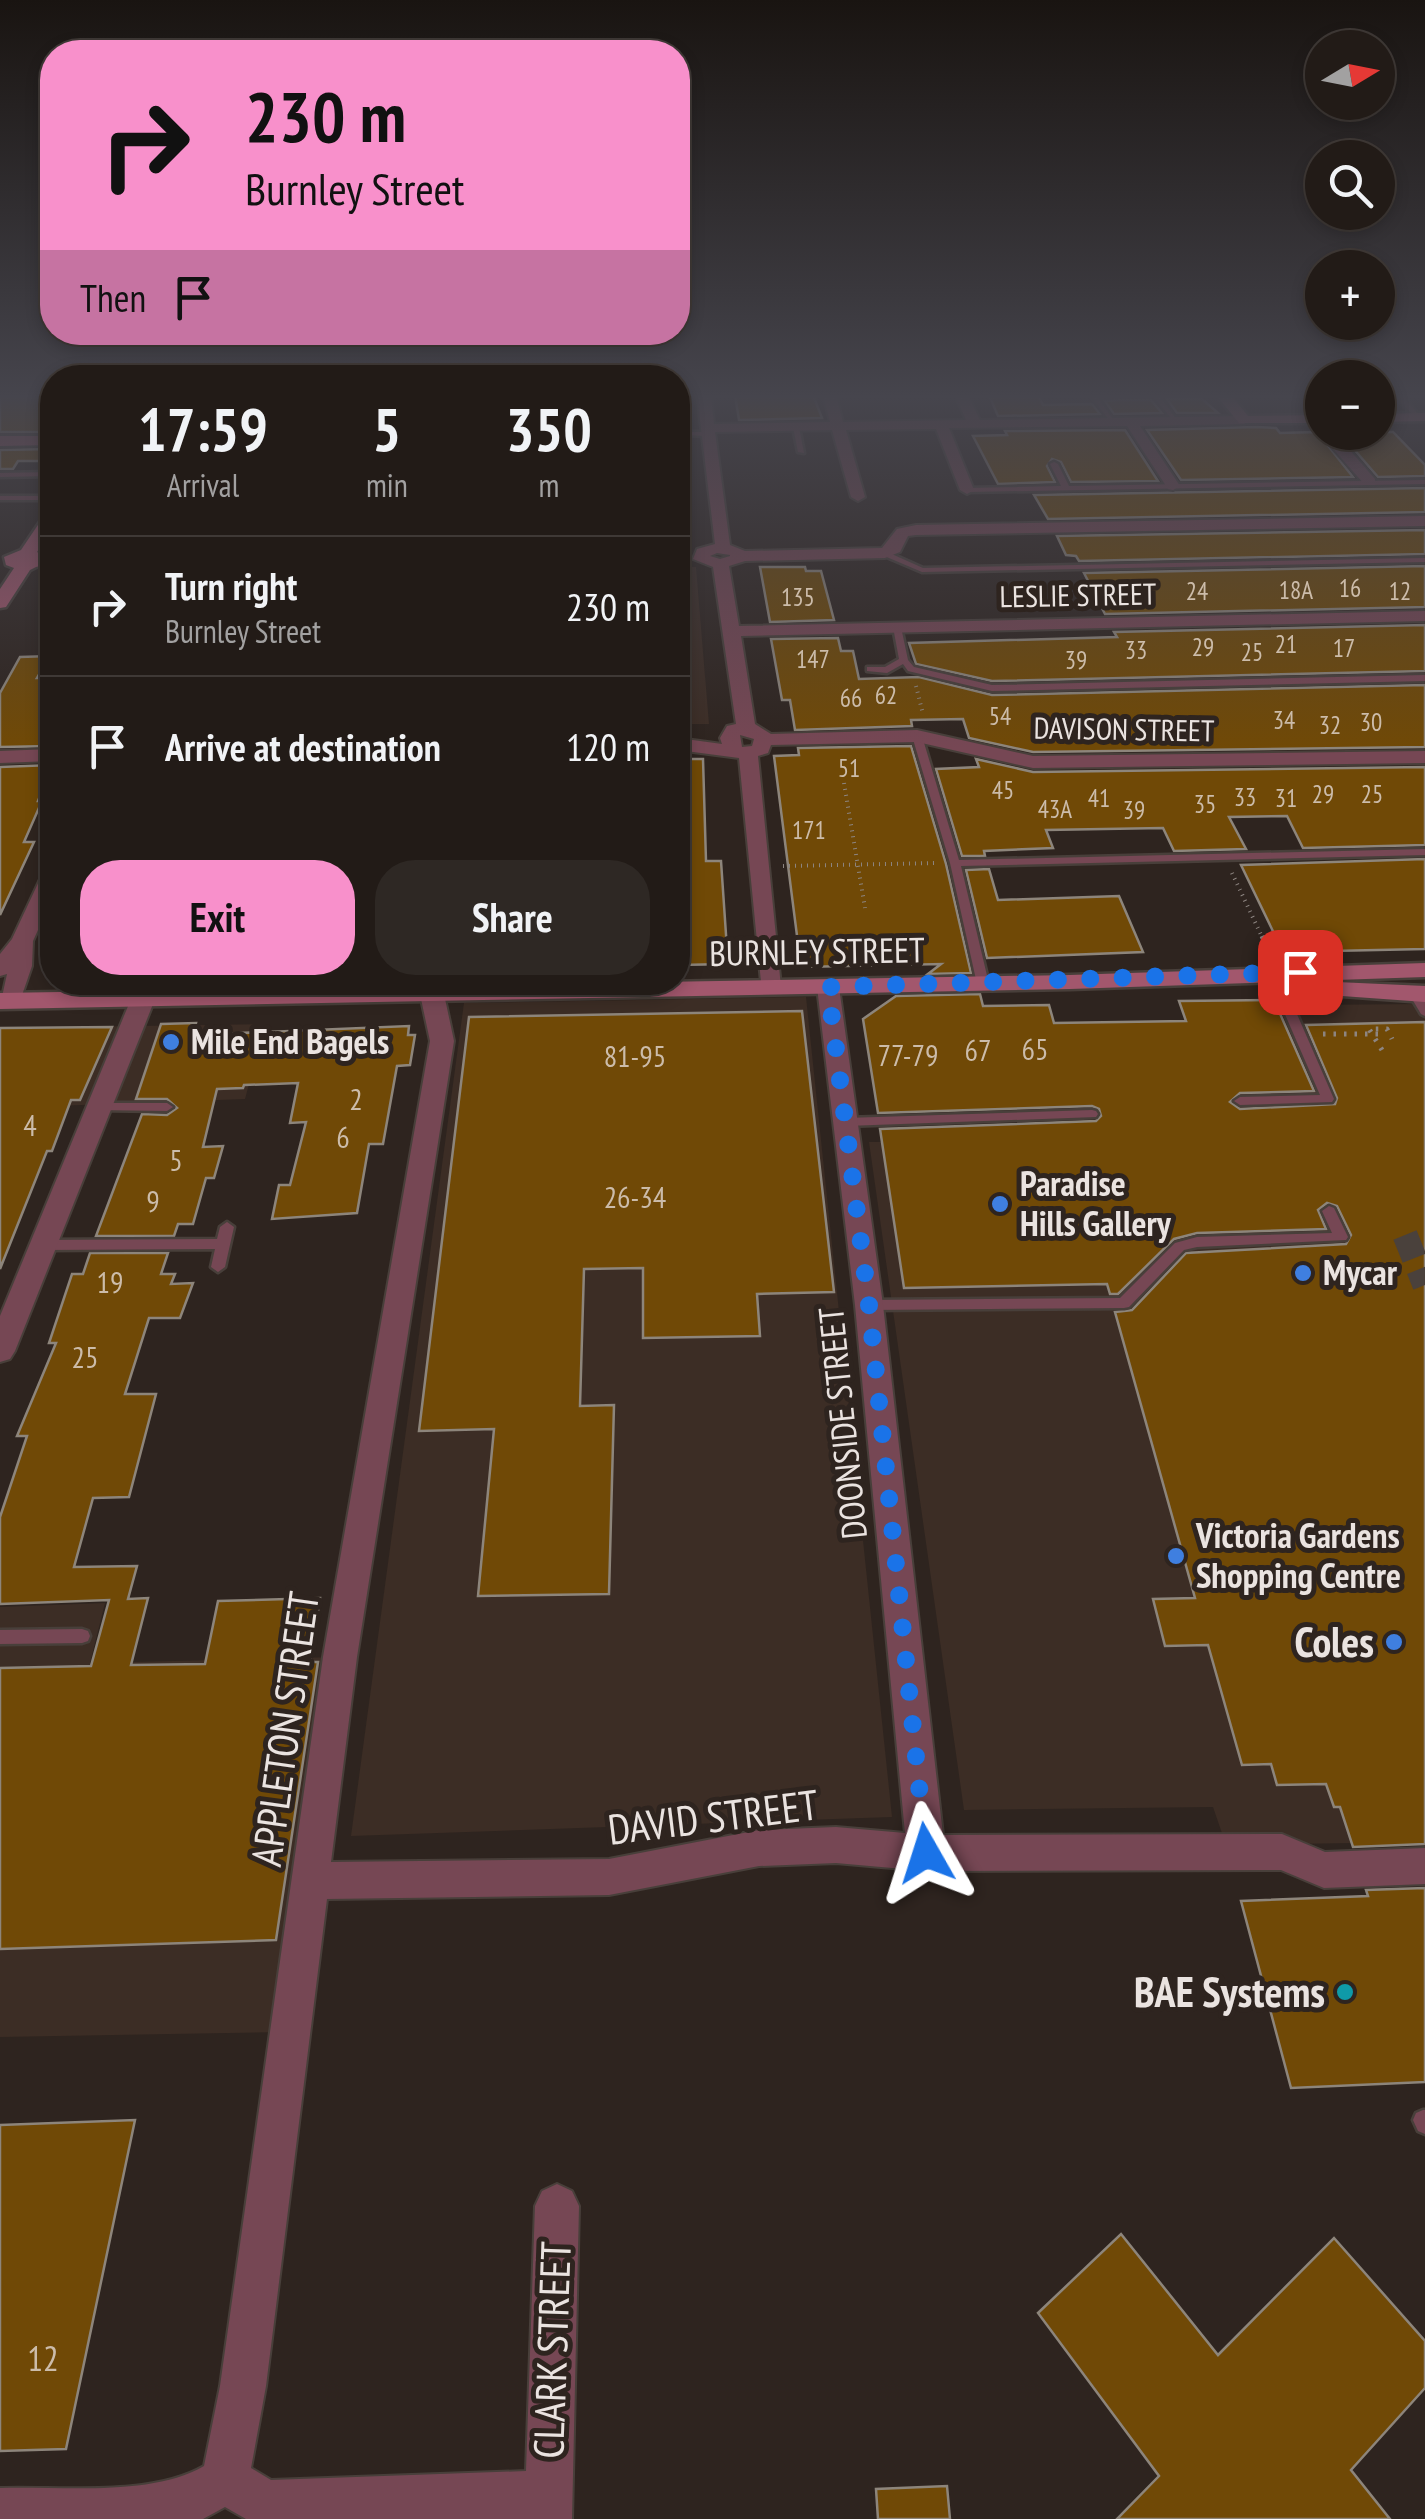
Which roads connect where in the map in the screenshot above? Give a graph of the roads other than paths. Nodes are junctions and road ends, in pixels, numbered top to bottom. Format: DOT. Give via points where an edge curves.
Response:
graph roads {
  1 [pos="717,513"];
  2 [pos="1425,521"];
  3 [pos="40,537"];
  4 [pos="885,553"];
  5 [pos="694,556"];
  6 [pos="722,556"];
  7 [pos="26,560"];
  8 [pos="1425,560"];
  9 [pos="0,602"];
  10 [pos="1425,616"];
  11 [pos="897,627"];
  12 [pos="731,631"];
  13 [pos="908,664"];
  14 [pos="870,669"];
  15 [pos="1425,678"];
  16 [pos="922,731"];
  17 [pos="690,741"];
  18 [pos="744,741"];
  19 [pos="0,748"];
  20 [pos="40,748"];
  21 [pos="0,756"];
  22 [pos="40,756"];
  23 [pos="1425,757"];
  24 [pos="1425,852"];
  25 [pos="955,863"];
  26 [pos="40,902"];
  27 [pos="22,941"];
  28 [pos="0,969"];
  29 [pos="1094,982"];
  30 [pos="983,984"];
  31 [pos="770,987"];
  32 [pos="828,987"];
  33 [pos="1280,988"];
  34 [pos="1418,988"];
  35 [pos="690,989"];
  36 [pos="360,995"];
  37 [pos="432,995"];
  38 [pos="143,998"];
  39 [pos="4,1001"];
  40 [pos="1240,1102"];
  41 [pos="98,1107"];
  42 [pos="167,1107"];
  43 [pos="1092,1114"];
  44 [pos="846,1122"];
  45 [pos="1329,1211"];
  46 [pos="228,1227"];
  47 [pos="224,1244"];
  48 [pos="42,1246"];
  49 [pos="218,1266"];
  50 [pos="869,1305"];
  51 [pos="0,1348"];
  52 [pos="82,1636"];
  53 [pos="0,1638"];
  54 [pos="926,1853"];
  55 [pos="1425,1866"];
  56 [pos="308,1881"];
  57 [pos="556,2206"];
  58 [pos="225,2480"];
  59 [pos="548,2507"];
  60 [pos="0,2512"];
  1 -- 6 [label="street"];
  2 -- 4 [label="street" via="916,530 902,532"];
  3 -- 7 [label="main road"];
  4 -- 6 [label="street"];
  4 -- 8 [label="lane" via="922,570"];
  5 -- 6 [label="street" via="706,550"];
  6 -- 12 [label="street"];
  7 -- 9 [label="main road"];
  10 -- 11 [label="street, LESLIE STREET"];
  11 -- 12 [label="street, LESLIE STREET"];
  11 -- 13 [label="lane"];
  12 -- 18 [label="street"];
  13 -- 14 [label="lane"];
  13 -- 15 [label="lane" via="992,688"];
  16 -- 18 [label="street, DAVISON STREET"];
  16 -- 23 [label="street, DAVISON STREET" via="1033,762"];
  16 -- 25 [label="lane"];
  17 -- 18 [label="street, DAVISON STREET"];
  18 -- 31 [label="street"];
  19 -- 20 [label="street"];
  21 -- 22 [label="street"];
  24 -- 25 [label="lane"];
  25 -- 30 [label="lane"];
  26 -- 27 [label="street"];
  27 -- 28 [label="street"];
  27 -- 39 [label="street" via="21,966"];
  29 -- 30 [label="main road, BURNLEY STREET"];
  29 -- 33 [label="main road, BURNLEY STREET"];
  29 -- 34 [label="main road, BURNLEY STREET" via="1199,974"];
  30 -- 32 [label="main road, BURNLEY STREET"];
  31 -- 32 [label="main road, BURNLEY STREET"];
  31 -- 35 [label="main road, BURNLEY STREET"];
  32 -- 44 [label="street, DOONSIDE STREET"];
  33 -- 34 [label="main road, BURNLEY STREET"];
  33 -- 40 [label="lane" via="1328,1100"];
  36 -- 38 [label="main road, BURNLEY STREET"];
  37 -- 56 [label="street, APPLETON STREET" via="442,1042"];
  38 -- 39 [label="main road, BURNLEY STREET"];
  38 -- 41 [label="street"];
  41 -- 42 [label="lane"];
  41 -- 48 [label="street"];
  43 -- 44 [label="lane"];
  44 -- 50 [label="street, DOONSIDE STREET"];
  45 -- 50 [label="lane" via="1341,1238 1180,1246 1124,1302"];
  46 -- 47 [label="lane"];
  47 -- 48 [label="lane"];
  47 -- 49 [label="lane"];
  48 -- 51 [label="street"];
  50 -- 54 [label="street, DOONSIDE STREET"];
  52 -- 53 [label="lane"];
  54 -- 55 [label="street, DAVID STREET" via="1282,1852 1324,1870"];
  54 -- 56 [label="street, DAVID STREET" via="758,1848 609,1878"];
  56 -- 58 [label="street, APPLETON STREET"];
  57 -- 59 [label="street, CLARK STREET"];
  58 -- 59 [label="street, CLARK STREET" via="267,2504"];
  58 -- 60 [label="street" via="194,2499 156,2508"];
}
